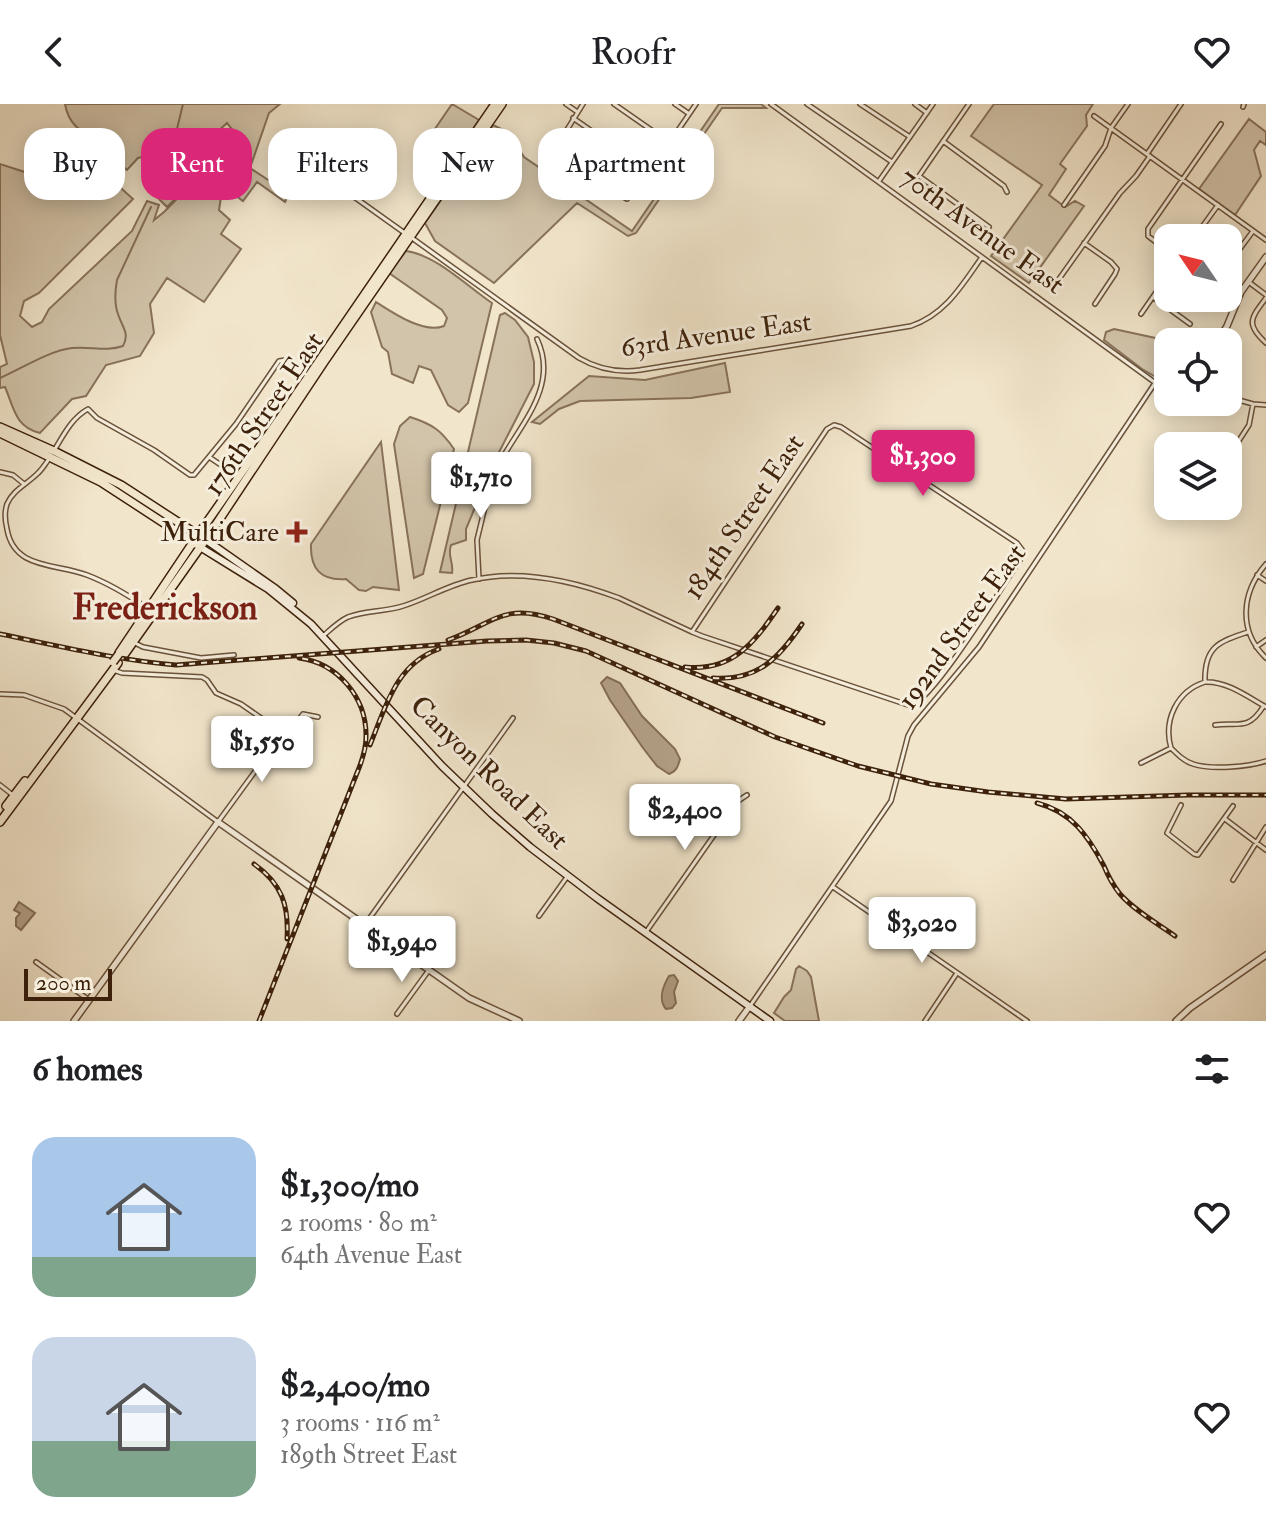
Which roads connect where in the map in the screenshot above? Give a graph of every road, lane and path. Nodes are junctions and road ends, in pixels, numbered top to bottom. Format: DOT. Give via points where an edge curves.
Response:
graph roads {
  1 [pos="495,104"];
  2 [pos="502,104"];
  3 [pos="566,104"];
  4 [pos="583,104"];
  5 [pos="614,104"];
  6 [pos="675,104"];
  7 [pos="696,104"];
  8 [pos="771,104"];
  9 [pos="807,104"];
  10 [pos="860,104"];
  11 [pos="915,104"];
  12 [pos="933,104"];
  13 [pos="969,104"];
  14 [pos="1128,104"];
  15 [pos="1181,104"];
  16 [pos="577,112"];
  17 [pos="927,113"];
  18 [pos="690,114"];
  19 [pos="1094,116"];
  20 [pos="573,118"];
  21 [pos="484,121"];
  22 [pos="1221,124"];
  23 [pos="480,128"];
  24 [pos="485,128"];
  25 [pos="567,128"];
  26 [pos="587,128"];
  27 [pos="648,128"];
  28 [pos="680,128"];
  29 [pos="1111,128"];
  30 [pos="910,137"];
  31 [pos="943,141"];
  32 [pos="1149,155"];
  33 [pos="892,162"];
  34 [pos="1182,180"];
  35 [pos="879,181"];
  36 [pos="1007,192"];
  37 [pos="358,200"];
  38 [pos="434,200"];
  39 [pos="1064,205"];
  40 [pos="1218,205"];
  41 [pos="1204,224"];
  42 [pos="989,227"];
  43 [pos="1253,231"];
  44 [pos="408,236"];
  45 [pos="1154,240"];
  46 [pos="1266,240"];
  47 [pos="1084,243"];
  48 [pos="1242,246"];
  49 [pos="982,257"];
  50 [pos="1266,257"];
  51 [pos="380,271"];
  52 [pos="1059,279"];
  53 [pos="1248,282"];
  54 [pos="374,290"];
  55 [pos="1266,296"];
  56 [pos="1153,297"];
  57 [pos="1095,304"];
  58 [pos="1141,314"];
  59 [pos="1190,324"];
  60 [pos="1226,328"];
  61 [pos="537,339"];
  62 [pos="1266,343"];
  63 [pos="310,379"];
  64 [pos="1154,382"];
  65 [pos="1154,384"];
  66 [pos="1242,401"];
  67 [pos="1253,404"];
  68 [pos="1266,405"];
  69 [pos="0,427"];
  70 [pos="0,433"];
  71 [pos="1242,436"];
  72 [pos="52,454"];
  73 [pos="209,457"];
  74 [pos="0,472"];
  75 [pos="242,479"];
  76 [pos="24,484"];
  77 [pos="199,541"];
  78 [pos="1266,564"];
  79 [pos="1257,575"];
  80 [pos="479,579"];
  81 [pos="1266,581"];
  82 [pos="151,611"];
  83 [pos="692,632"];
  84 [pos="1248,632"];
  85 [pos="323,636"];
  86 [pos="1266,640"];
  87 [pos="133,642"];
  88 [pos="1256,647"];
  89 [pos="234,655"];
  90 [pos="1266,658"];
  91 [pos="117,661"];
  92 [pos="1205,682"];
  93 [pos="0,694"];
  94 [pos="1265,706"];
  95 [pos="76,717"];
  96 [pos="318,717"];
  97 [pos="513,718"];
  98 [pos="1215,725"];
  99 [pos="279,735"];
  100 [pos="1171,748"];
  101 [pos="1266,761"];
  102 [pos="1141,763"];
  103 [pos="0,785"];
  104 [pos="464,788"];
  105 [pos="747,795"];
  106 [pos="12,798"];
  107 [pos="1181,805"];
  108 [pos="1233,806"];
  109 [pos="0,818"];
  110 [pos="1225,819"];
  111 [pos="218,822"];
  112 [pos="1266,827"];
  113 [pos="1256,843"];
  114 [pos="1266,850"];
  115 [pos="568,877"];
  116 [pos="1233,880"];
  117 [pos="833,887"];
  118 [pos="539,916"];
  119 [pos="364,926"];
  120 [pos="646,932"];
  121 [pos="1266,955"];
  122 [pos="36,962"];
  123 [pos="429,970"];
  124 [pos="957,973"];
  125 [pos="89,1000"];
  126 [pos="750,1006"];
  127 [pos="397,1014"];
  128 [pos="1178,1019"];
  129 [pos="74,1021"];
  130 [pos="519,1021"];
  131 [pos="739,1021"];
  132 [pos="770,1021"];
  133 [pos="925,1021"];
  134 [pos="1027,1021"];
  1 -- 21 [label="main road, 176th Street East"];
  2 -- 24 [label="main road, 176th Street East"];
  3 -- 16 [label="street"];
  4 -- 16 [label="street"];
  5 -- 27 [label="street"];
  6 -- 18 [label="street"];
  7 -- 18 [label="street"];
  8 -- 35 [label="street, 70th Avenue East"];
  9 -- 33 [label="street"];
  10 -- 30 [label="street"];
  11 -- 17 [label="street"];
  12 -- 17 [label="street"];
  13 -- 31 [label="street"];
  14 -- 29 [label="street"];
  15 -- 32 [label="street"];
  16 -- 20 [label="street"];
  17 -- 30 [label="street"];
  18 -- 28 [label="street"];
  19 -- 29 [label="street"];
  20 -- 25 [label="street"];
  20 -- 26 [label="street"];
  21 -- 23 [label="main road"];
  21 -- 44 [label="main road, 176th Street East"];
  22 -- 34 [label="street"];
  29 -- 32 [label="street"];
  29 -- 39 [label="street" via="1105,146"];
  30 -- 33 [label="street"];
  31 -- 36 [label="street"];
  31 -- 42 [label="street" via="919,176"];
  32 -- 34 [label="street"];
  32 -- 47 [label="street"];
  33 -- 35 [label="street"];
  34 -- 40 [label="street"];
  34 -- 45 [label="street" via="1150,226 1147,235"];
  35 -- 49 [label="street, 70th Avenue East"];
  37 -- 44 [label="street, 63rd Avenue East"];
  38 -- 44 [label="main road, 176th Street East"];
  40 -- 41 [label="street"];
  40 -- 43 [label="street"];
  43 -- 46 [label="street"];
  43 -- 48 [label="street"];
  44 -- 49 [label="street, 63rd Avenue East" via="584,361 622,371 911,326 947,305"];
  44 -- 51 [label="main road, 176th Street East"];
  44 -- 54 [label="main road, 176th Street East"];
  47 -- 52 [label="street"];
  47 -- 57 [label="street" via="1117,270"];
  49 -- 64 [label="street, 70th Avenue East"];
  50 -- 53 [label="street"];
  51 -- 54 [label="main road"];
  51 -- 63 [label="main road, 176th Street East"];
  53 -- 55 [label="street"];
  53 -- 60 [label="street"];
  54 -- 63 [label="main road, 176th Street East"];
  55 -- 62 [label="street" via="1251,323"];
  56 -- 58 [label="street"];
  56 -- 59 [label="street"];
  61 -- 80 [label="street" via="544,360 542,387 485,499 477,540"];
  63 -- 73 [label="street" via="282,359 278,362"];
  63 -- 75 [label="main road, 176th Street East"];
  65 -- 117 [label="street, 192nd Street East" via="979,647 914,725 891,801"];
  66 -- 67 [label="street"];
  67 -- 68 [label="street"];
  67 -- 71 [label="street"];
  69 -- 72 [label="main road, Canyon Road East"];
  70 -- 72 [label="main road, Canyon Road East"];
  72 -- 73 [label="street" via="88,409 190,475 197,474"];
  72 -- 76 [label="street"];
  72 -- 77 [label="main road, Canyon Road East" via="121,485"];
  73 -- 75 [label="street"];
  74 -- 76 [label="street"];
  75 -- 77 [label="main road, 176th Street East"];
  76 -- 82 [label="street" via="9,500 5,515 12,545 36,562 97,579"];
  77 -- 82 [label="main road, 176th Street East"];
  77 -- 85 [label="main road, Canyon Road East" via="276,589"];
  78 -- 79 [label="street"];
  79 -- 81 [label="street"];
  79 -- 84 [label="street" via="1246,603"];
  80 -- 83 [label="street" via="530,577 578,585"];
  80 -- 85 [label="street" via="399,608 349,617"];
  82 -- 87 [label="main road, 176th Street East"];
  82 -- 91 [label="main road, 176th Street East"];
  83 -- 83 [label="street, 184th Street East" via="832,426 841,427 1023,551 947,668 915,705"];
  84 -- 88 [label="street"];
  84 -- 92 [label="street" via="1212,650"];
  85 -- 104 [label="main road, Canyon Road East"];
  86 -- 88 [label="street"];
  87 -- 89 [label="street" via="201,658"];
  87 -- 91 [label="main road, 176th Street East"];
  88 -- 90 [label="street"];
  91 -- 95 [label="main road, 176th Street East"];
  91 -- 99 [label="street" via="122,673 200,676 216,693 241,704"];
  92 -- 94 [label="street" via="1226,686"];
  92 -- 100 [label="street" via="1185,693 1172,713"];
  93 -- 95 [label="street" via="30,696"];
  94 -- 98 [label="street" via="1248,723"];
  95 -- 106 [label="main road, 176th Street East"];
  95 -- 109 [label="main road, 176th Street East"];
  95 -- 111 [label="street"];
  96 -- 99 [label="street" via="303,714 289,732"];
  97 -- 104 [label="street"];
  99 -- 111 [label="street"];
  100 -- 101 [label="street" via="1200,766"];
  100 -- 102 [label="street"];
  103 -- 106 [label="street"];
  104 -- 115 [label="main road, Canyon Road East"];
  104 -- 119 [label="street"];
  105 -- 120 [label="street"];
  106 -- 109 [label="main road, 176th Street East"];
  107 -- 110 [label="street" via="1167,833 1194,854"];
  108 -- 110 [label="street"];
  110 -- 113 [label="street"];
  111 -- 119 [label="street"];
  111 -- 125 [label="street"];
  112 -- 113 [label="street"];
  113 -- 114 [label="street"];
  113 -- 116 [label="street"];
  115 -- 118 [label="street"];
  115 -- 120 [label="main road, Canyon Road East"];
  117 -- 124 [label="street"];
  117 -- 126 [label="street, 192nd Street East"];
  119 -- 123 [label="street"];
  120 -- 126 [label="main road, Canyon Road East"];
  121 -- 128 [label="street"];
  122 -- 125 [label="street"];
  123 -- 127 [label="street"];
  123 -- 130 [label="street" via="478,1004"];
  124 -- 133 [label="street"];
  124 -- 134 [label="street"];
  125 -- 129 [label="street"];
  126 -- 131 [label="street, 192nd Street East"];
  126 -- 132 [label="main road, Canyon Road East"];
}
